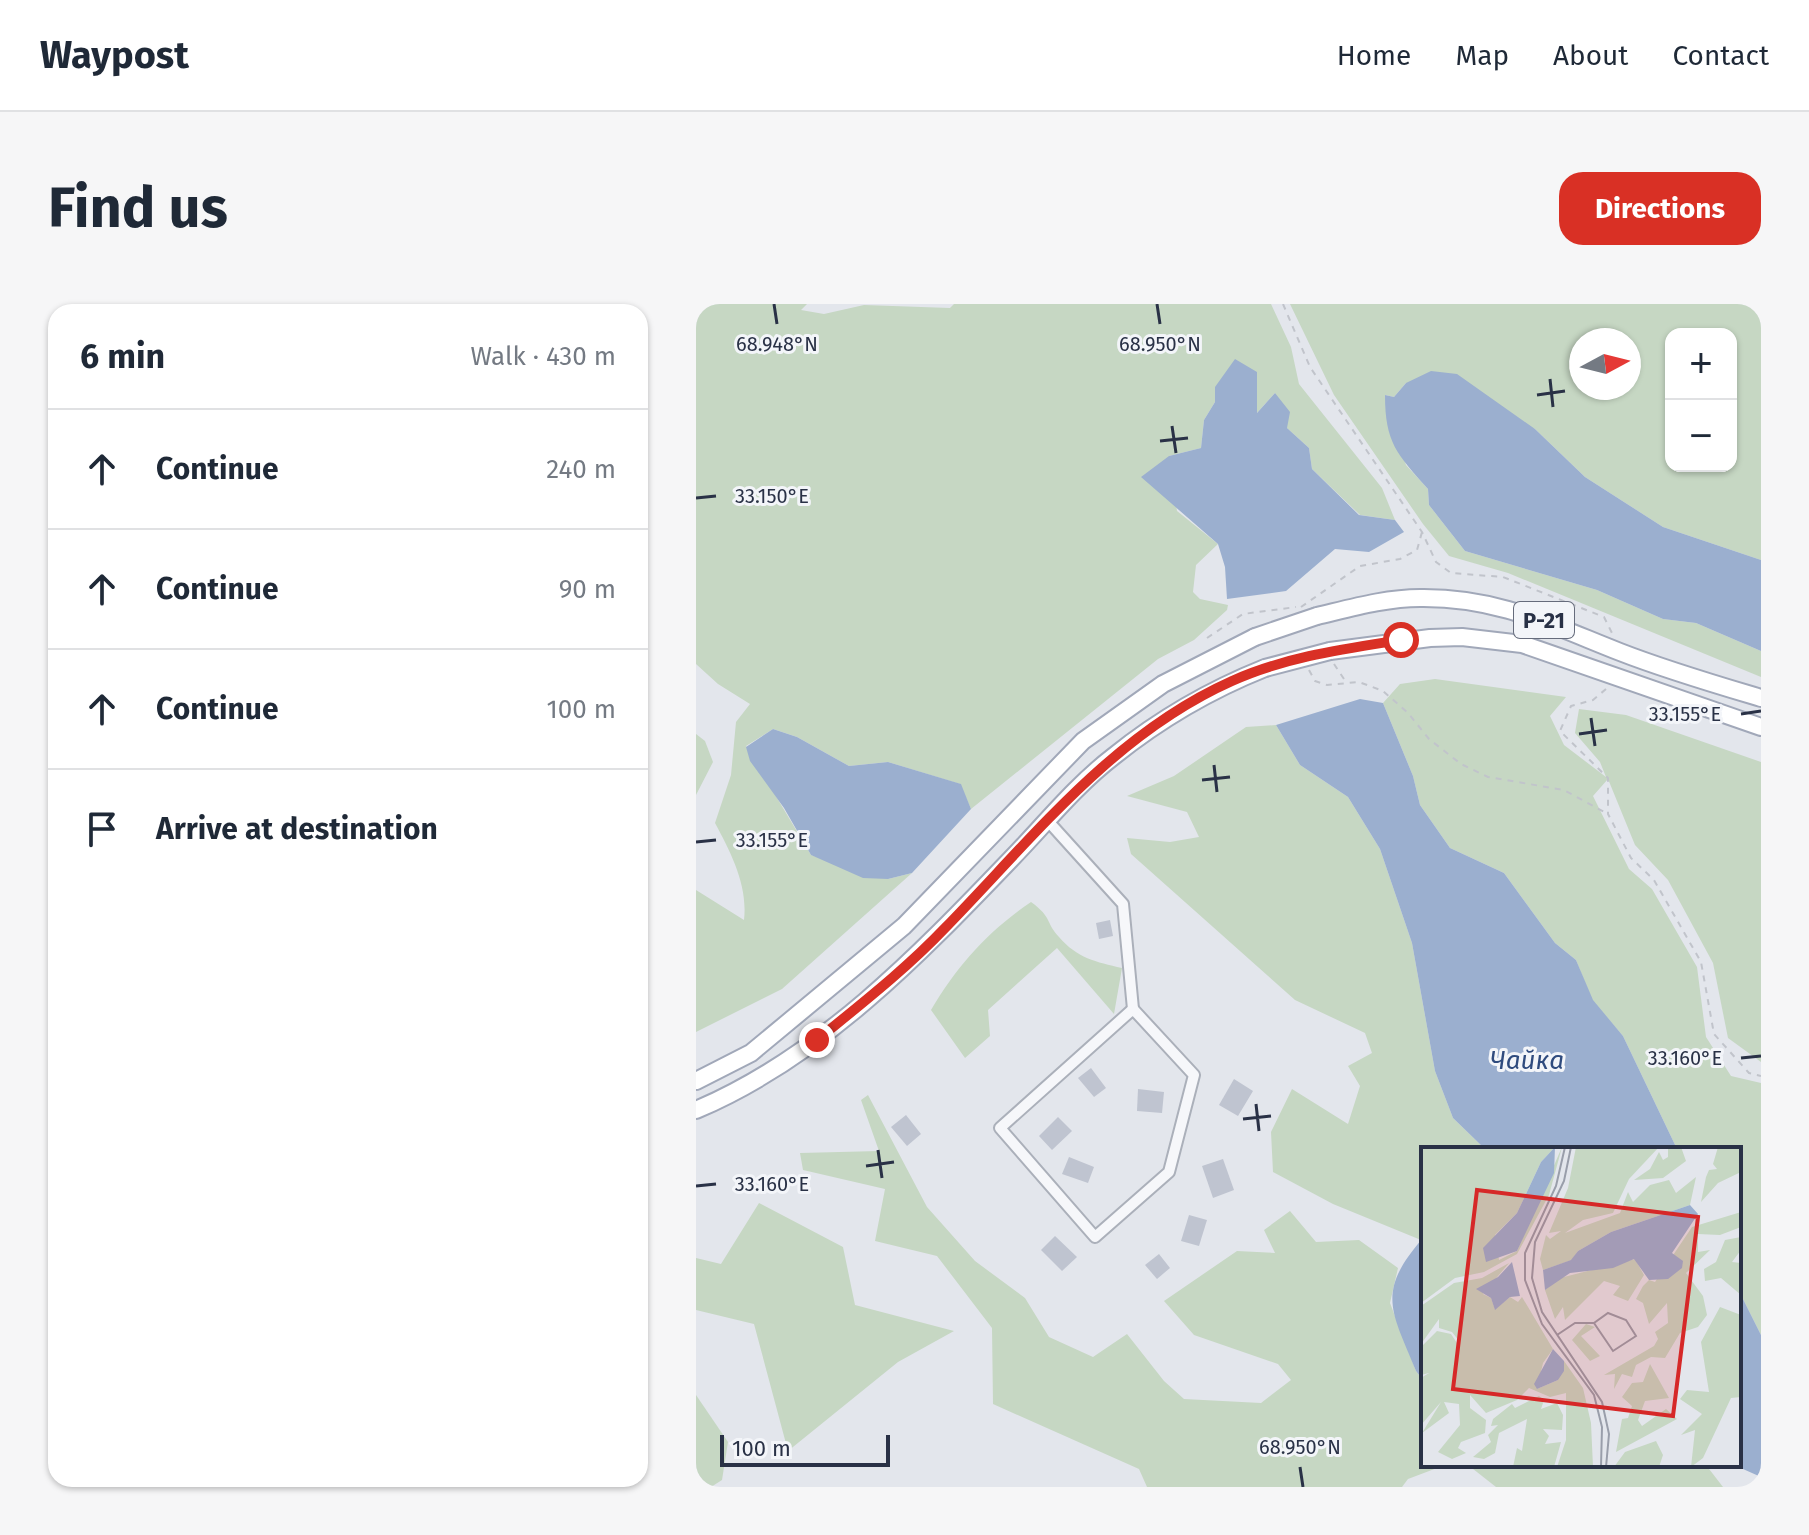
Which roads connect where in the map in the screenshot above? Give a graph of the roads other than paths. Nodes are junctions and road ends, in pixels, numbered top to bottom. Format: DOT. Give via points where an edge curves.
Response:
graph roads {
  1 [pos="1761,698"];
  2 [pos="1761,727"];
  3 [pos="1048,821"];
  4 [pos="1133,1009"];
  5 [pos="696,1081"];
  6 [pos="696,1110"];
  1 -- 5 [label="main road, Р-21, bridge" via="1621,652 1530,614 1458,600 1391,601 1317,616 1255,637 1163,684 1095,731 881,946 751,1053"];
  2 -- 3 [label="main road, Р-21, bridge" via="1522,644 1462,637 1401,640 1328,651 1230,682 1157,724 1091,776"];
  3 -- 4 [label="street" via="1123,904"];
  3 -- 6 [label="main road, Р-21" via="941,932 817,1040 775,1070"];
  4 -- 4 [label="street" via="1000,1128 1095,1237 1169,1172 1194,1075"];
}
